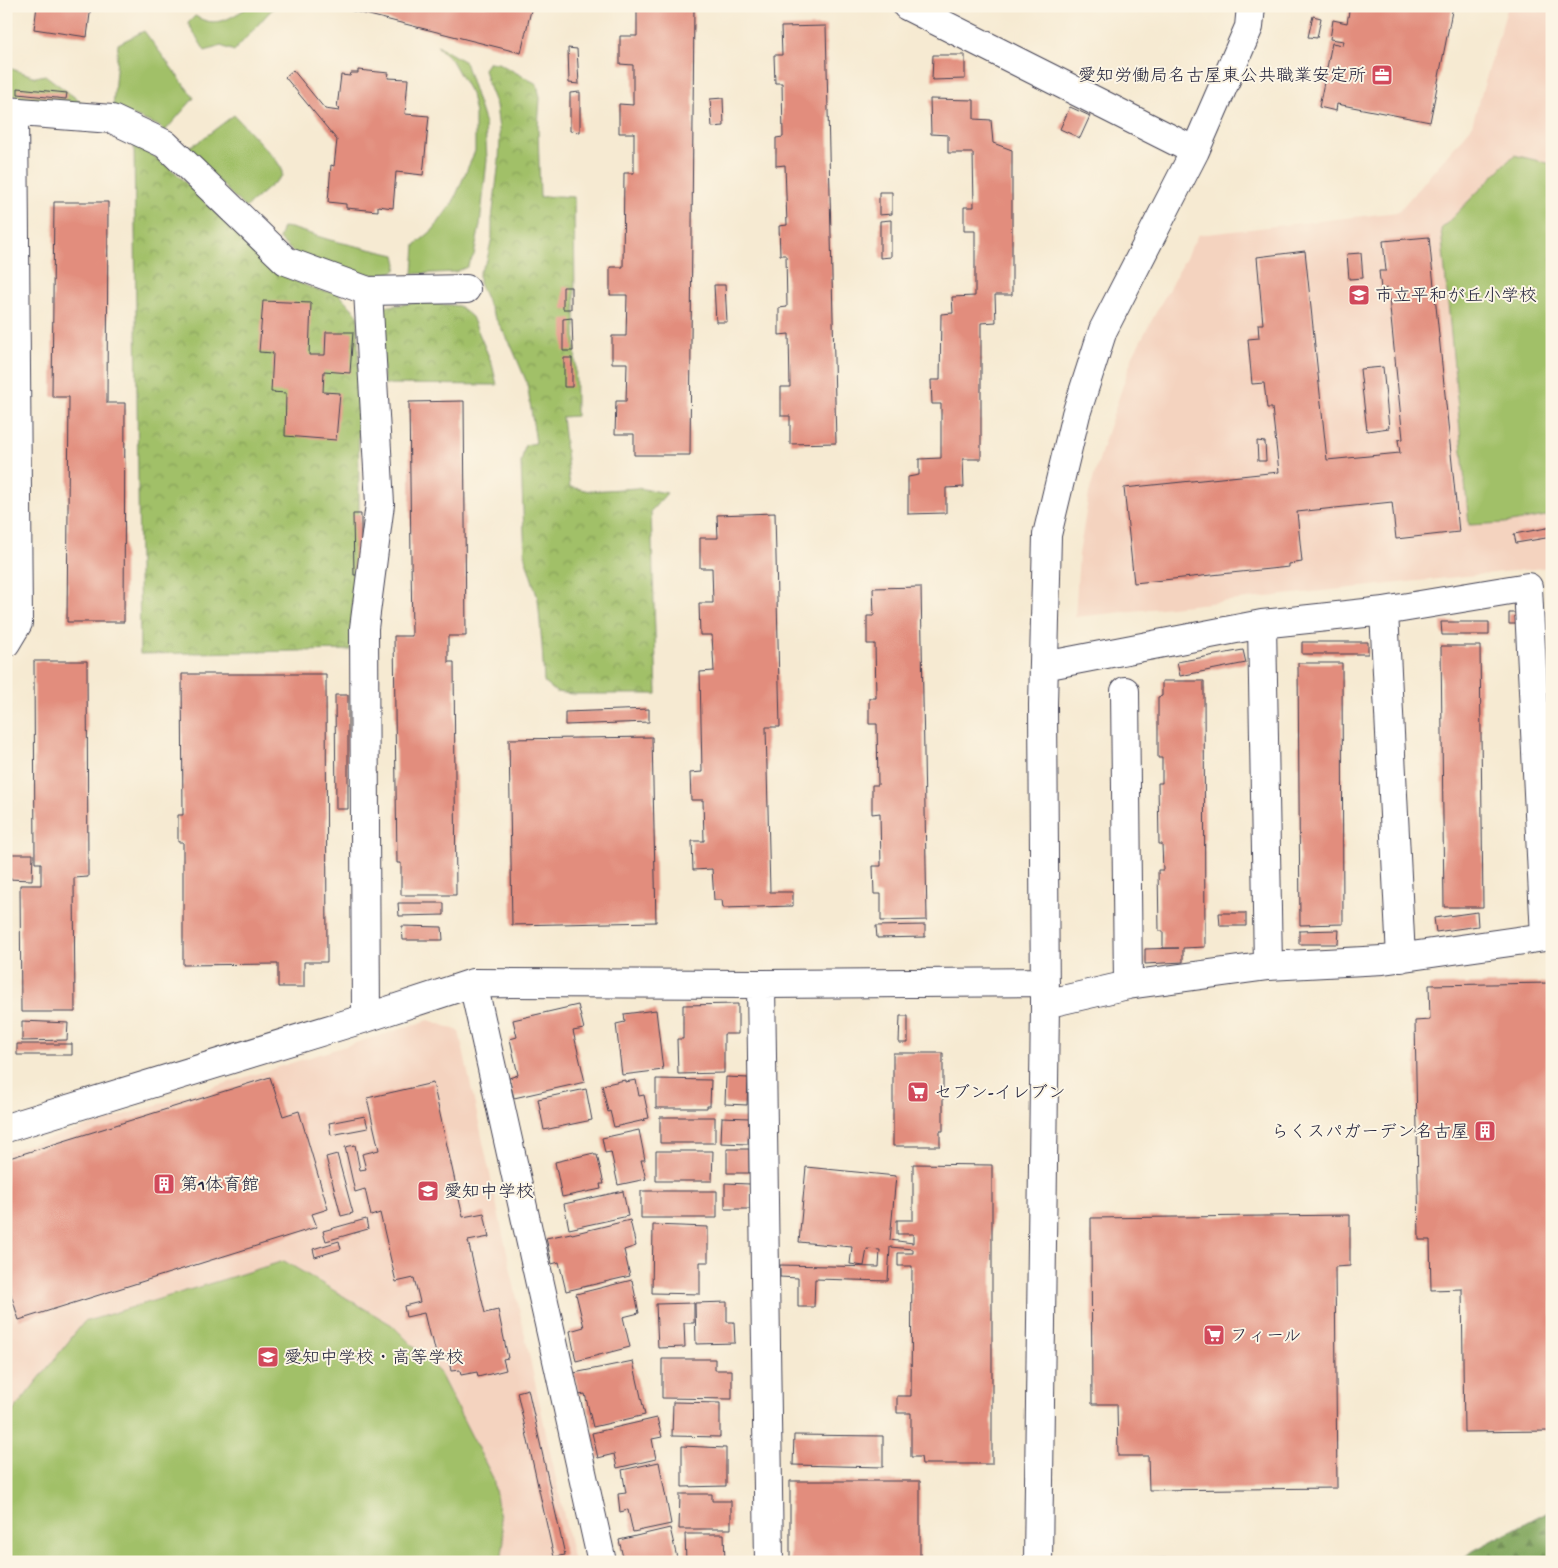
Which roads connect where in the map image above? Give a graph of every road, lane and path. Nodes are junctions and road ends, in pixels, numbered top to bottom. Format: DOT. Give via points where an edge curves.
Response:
graph roads {
  1 [pos="907,6"];
  2 [pos="1251,6"];
  3 [pos="10,112"];
  4 [pos="1196,151"];
  5 [pos="466,289"];
  6 [pos="368,291"];
  7 [pos="1384,611"];
  8 [pos="1262,624"];
  9 [pos="6,643"];
  10 [pos="1044,666"];
  11 [pos="1124,691"];
  12 [pos="1401,958"];
  13 [pos="1268,966"];
  14 [pos="473,983"];
  15 [pos="761,984"];
  16 [pos="1128,986"];
  17 [pos="1045,993"];
  18 [pos="366,1018"];
  19 [pos="6,1128"];
  20 [pos="602,1562"];
  21 [pos="769,1562"];
  22 [pos="1038,1562"];
  1 -- 4 [label="street"];
  2 -- 4 [label="street" via="1249,27"];
  3 -- 6 [label="street" via="112,118 165,144 286,261"];
  3 -- 9 [label="street" via="18,623"];
  4 -- 10 [label="street" via="1103,330 1076,414 1047,535"];
  5 -- 6 [label="street"];
  6 -- 18 [label="street" via="380,504 364,628"];
  7 -- 8 [label="street"];
  7 -- 12 [label="street"];
  7 -- 12 [label="street" via="1528,587 1545,937"];
  8 -- 10 [label="street"];
  8 -- 13 [label="street"];
  10 -- 17 [label="street"];
  11 -- 16 [label="street"];
  12 -- 13 [label="street"];
  13 -- 16 [label="street"];
  14 -- 15 [label="street"];
  14 -- 18 [label="street"];
  14 -- 20 [label="street"];
  15 -- 17 [label="street"];
  15 -- 21 [label="street"];
  16 -- 17 [label="street"];
  17 -- 22 [label="street"];
  18 -- 19 [label="street"];
}
